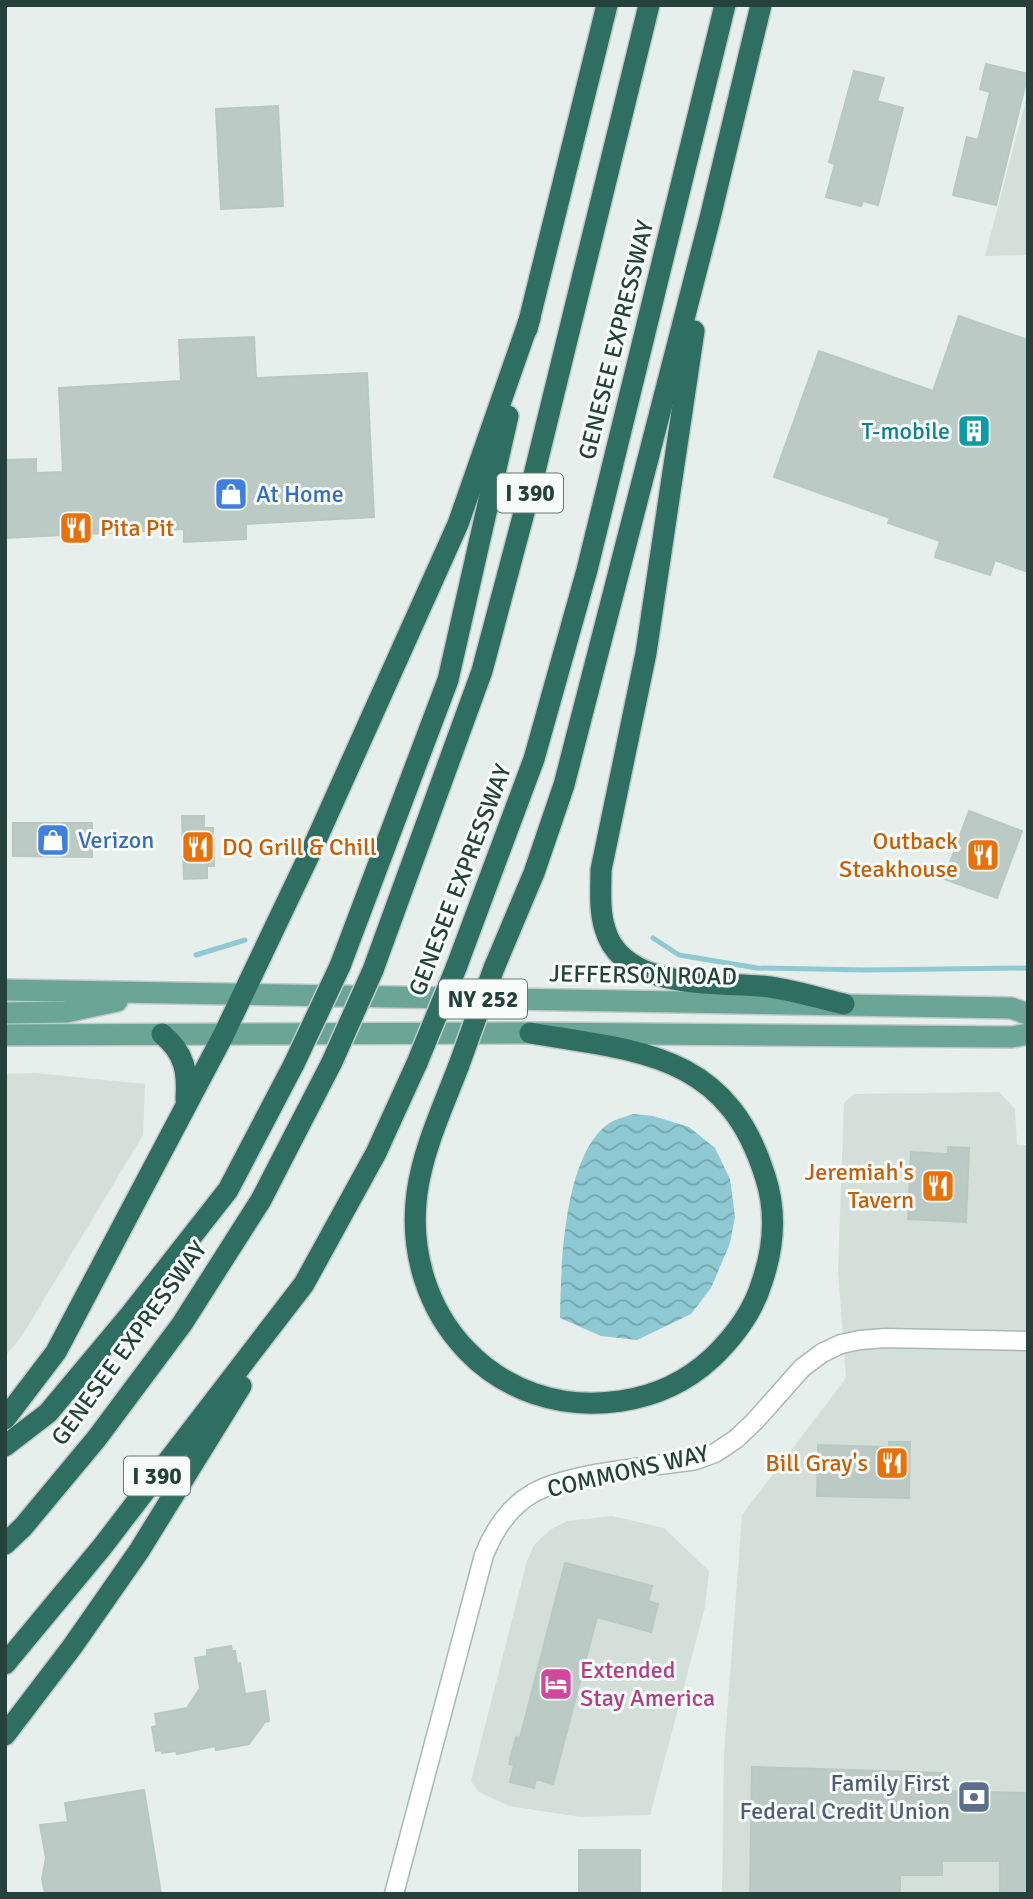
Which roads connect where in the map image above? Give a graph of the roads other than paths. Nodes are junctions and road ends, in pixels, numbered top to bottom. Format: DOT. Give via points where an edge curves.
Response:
graph roads {
  1 [pos="607,5"];
  2 [pos="649,5"];
  3 [pos="725,5"];
  4 [pos="761,5"];
  5 [pos="710,218"];
  6 [pos="530,318"];
  7 [pos="5,990"];
  8 [pos="150,993"];
  9 [pos="241,995"];
  10 [pos="844,1004"];
  11 [pos="5,1013"];
  12 [pos="1028,1014"];
  13 [pos="530,1033"];
  14 [pos="162,1034"];
  15 [pos="224,1034"];
  16 [pos="1028,1034"];
  17 [pos="5,1035"];
  18 [pos="185,1106"];
  19 [pos="304,1284"];
  20 [pos="1028,1341"];
  21 [pos="5,1419"];
  22 [pos="5,1446"];
  23 [pos="5,1545"];
  24 [pos="5,1664"];
  25 [pos="5,1735"];
  26 [pos="394,1894"];
  1 -- 6 [label="highway"];
  2 -- 23 [label="highway, GENESEE EXPRESSWAY / I 390, bridge" via="482,671 373,970 261,1200 182,1324 97,1437"];
  3 -- 19 [label="highway, GENESEE EXPRESSWAY / I 390, bridge" via="534,759 417,1063 376,1153"];
  4 -- 5 [label="highway"];
  5 -- 10 [label="highway" via="646,653 601,870 602,914 611,944 643,971 691,981 765,986"];
  5 -- 13 [label="highway, bridge" via="564,785 423,1162 416,1194 416,1252 433,1306 461,1346 484,1367 531,1393 564,1402 596,1405 663,1390 686,1379 723,1347 752,1308 761,1287 773,1241 773,1215 758,1154 719,1096 674,1063 644,1052"];
  6 -- 9 [label="highway" via="458,524 314,845"];
  6 -- 22 [label="highway, bridge" via="448,680 340,966 228,1190 48,1413"];
  7 -- 8 [label="main road, JEFFERSON ROAD / NY 252"];
  8 -- 9 [label="main road, JEFFERSON ROAD / NY 252"];
  8 -- 11 [label="main road" via="66,1012"];
  9 -- 10 [label="main road, JEFFERSON ROAD / NY 252"];
  9 -- 15 [label="highway"];
  10 -- 12 [label="main road, JEFFERSON ROAD / NY 252" via="1011,1008"];
  13 -- 15 [label="main road, NY 252"];
  13 -- 16 [label="main road, NY 252"];
  14 -- 15 [label="main road, NY 252"];
  14 -- 17 [label="main road, NY 252"];
  14 -- 18 [label="highway" via="186,1067"];
  15 -- 18 [label="highway"];
  18 -- 21 [label="highway" via="56,1352"];
  19 -- 24 [label="highway, GENESEE EXPRESSWAY / I 390" via="102,1547"];
  19 -- 25 [label="highway" via="139,1551"];
  20 -- 26 [label="street, COMMONS WAY" via="885,1338 841,1345 802,1367 755,1421 715,1453 558,1483 511,1511 494,1531 484,1555"];
}
